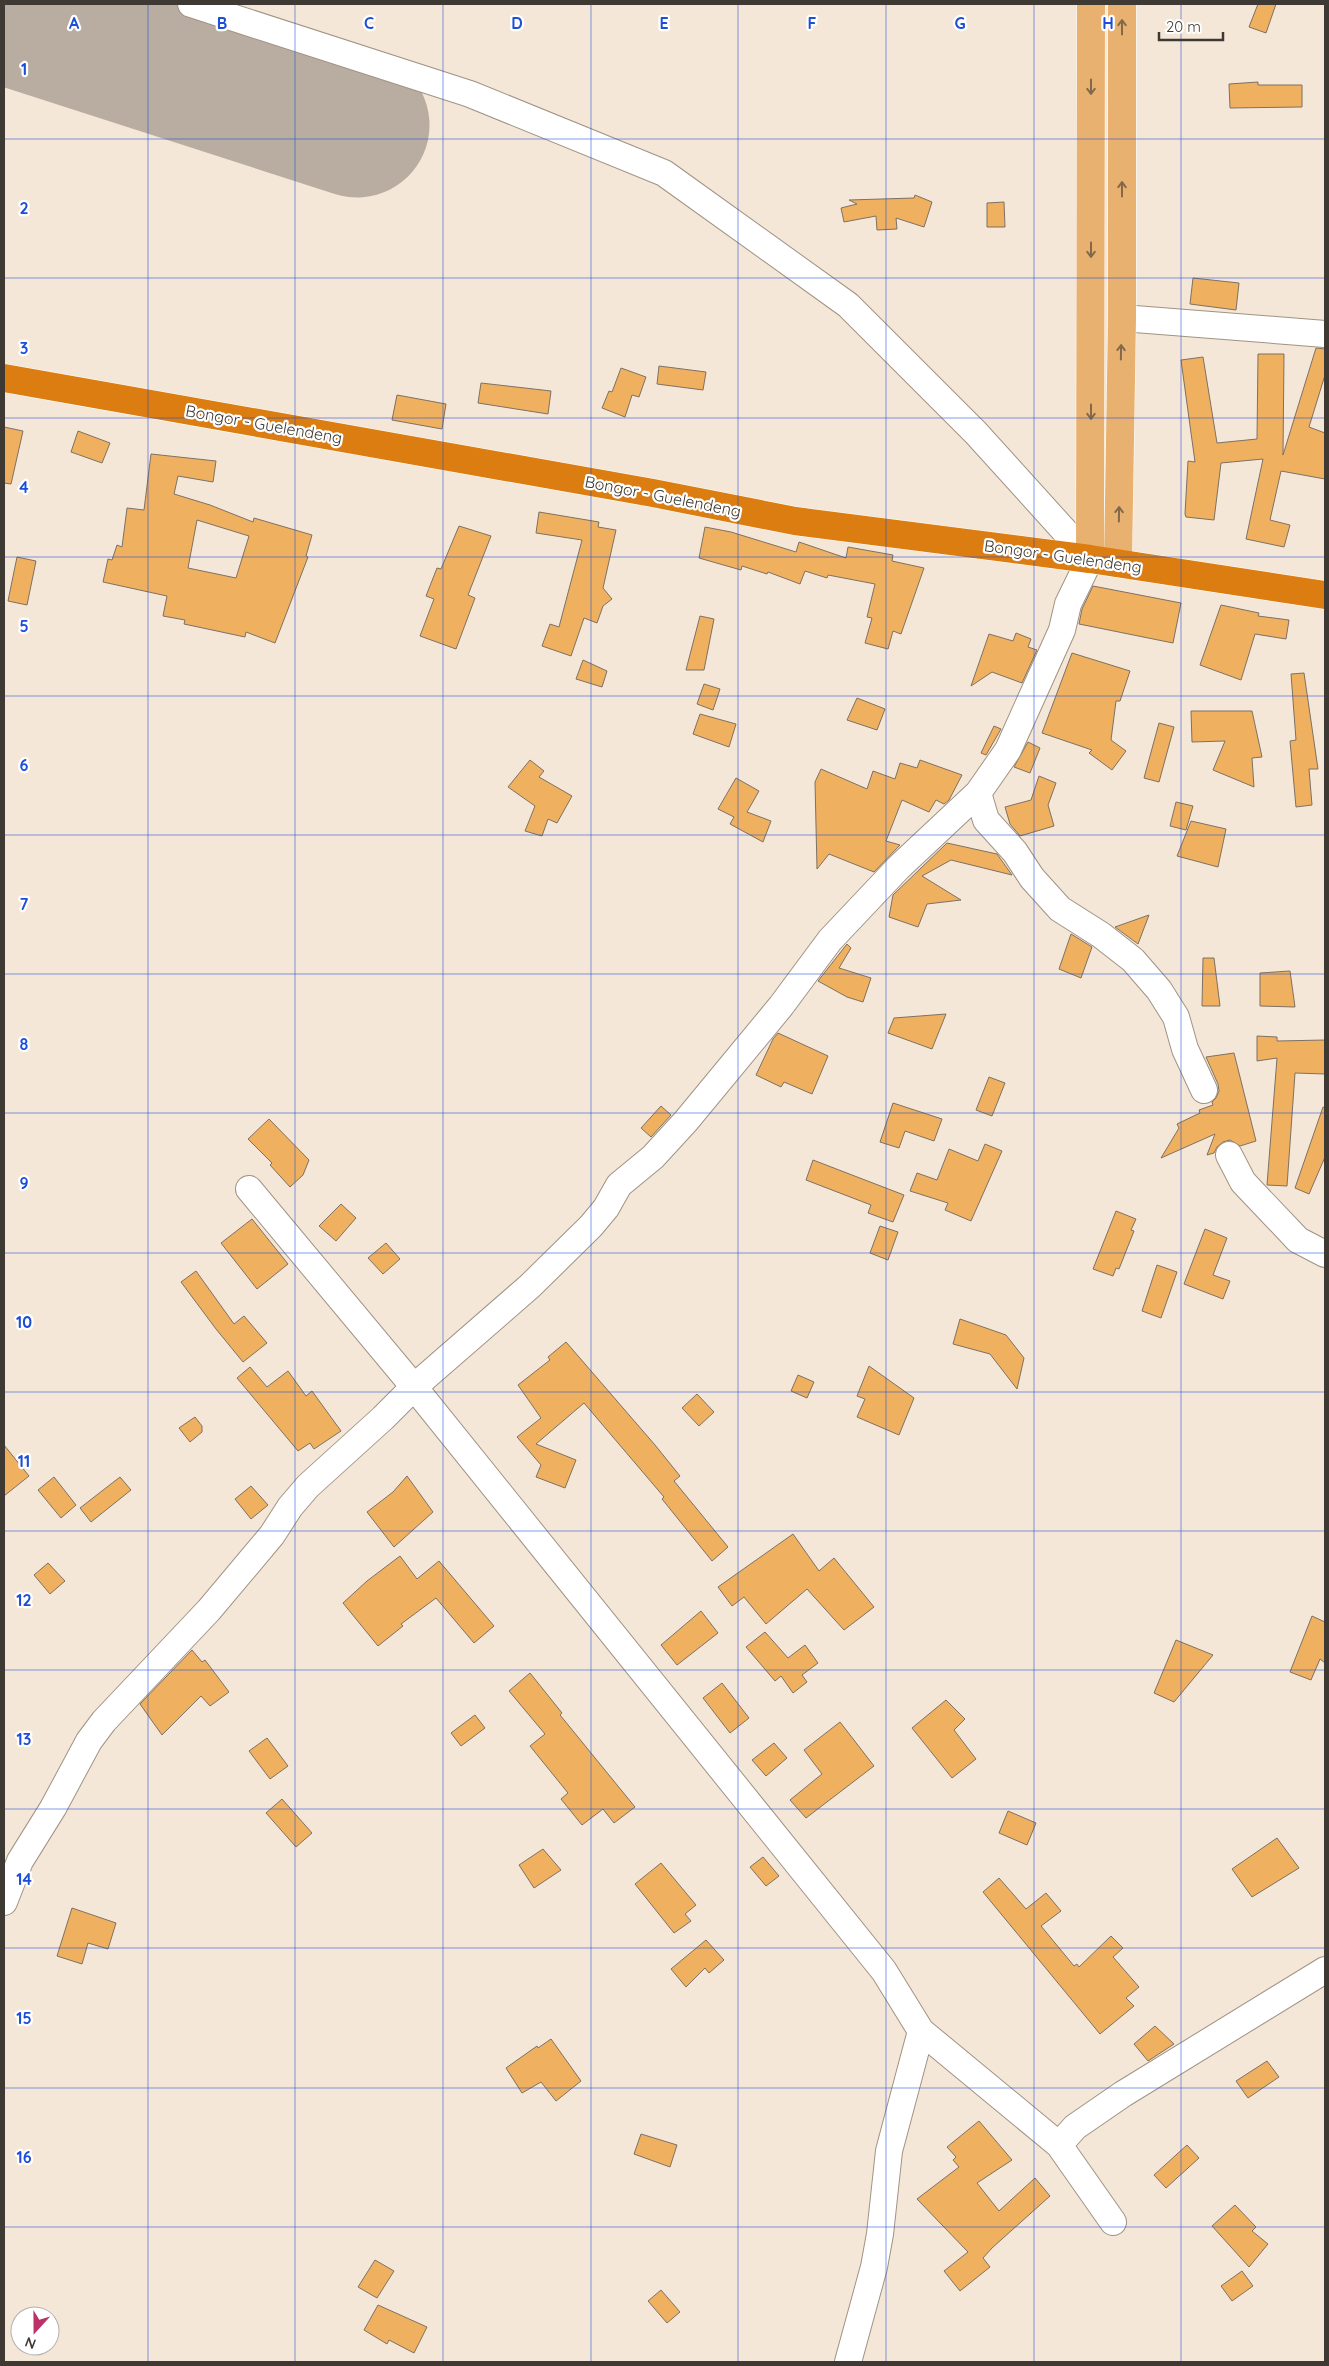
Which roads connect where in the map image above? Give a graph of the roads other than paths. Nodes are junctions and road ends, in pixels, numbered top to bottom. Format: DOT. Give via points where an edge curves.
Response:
graph roads {
  1 [pos="191,4"];
  2 [pos="1091,4"];
  3 [pos="1122,4"];
  4 [pos="1122,318"];
  5 [pos="1325,334"];
  6 [pos="4,378"];
  7 [pos="1090,559"];
  8 [pos="1118,563"];
  9 [pos="1325,595"];
  10 [pos="978,793"];
  11 [pos="1204,1090"];
  12 [pos="1229,1155"];
  13 [pos="249,1189"];
  14 [pos="1325,1254"];
  15 [pos="414,1387"];
  16 [pos="4,1902"];
  17 [pos="1325,1970"];
  18 [pos="921,2031"];
  19 [pos="1059,2145"];
  20 [pos="1113,2222"];
  21 [pos="848,2362"];
  1 -- 7 [label="street" via="470,94 664,173 848,305 976,433"];
  2 -- 7 [label="main road, one-way"];
  4 -- 3 [label="main road, one-way"];
  4 -- 5 [label="street"];
  8 -- 4 [label="main road, one-way"];
  6 -- 7 [label="highway, Bongor - Guelendeng" via="794,521"];
  7 -- 8 [label="highway, Bongor - Guelendeng"];
  7 -- 10 [label="street" via="1015,734"];
  8 -- 9 [label="highway, Bongor - Guelendeng"];
  10 -- 11 [label="street" via="986,820 1016,852 1032,878 1060,909 1133,960 1159,990 1176,1016 1185,1049"];
  10 -- 15 [label="street" via="899,867 830,940 781,1006 686,1121 653,1157 619,1185 591,1226 530,1286"];
  12 -- 14 [label="street" via="1243,1182 1298,1240"];
  13 -- 15 [label="street"];
  15 -- 16 [label="street" via="308,1486 272,1535 208,1610 104,1721 20,1861"];
  15 -- 18 [label="street" via="884,1971"];
  17 -- 19 [label="street" via="1123,2094 1075,2127"];
  18 -- 19 [label="street"];
  18 -- 21 [label="street" via="889,2151 874,2267"];
  19 -- 20 [label="street"];
}
